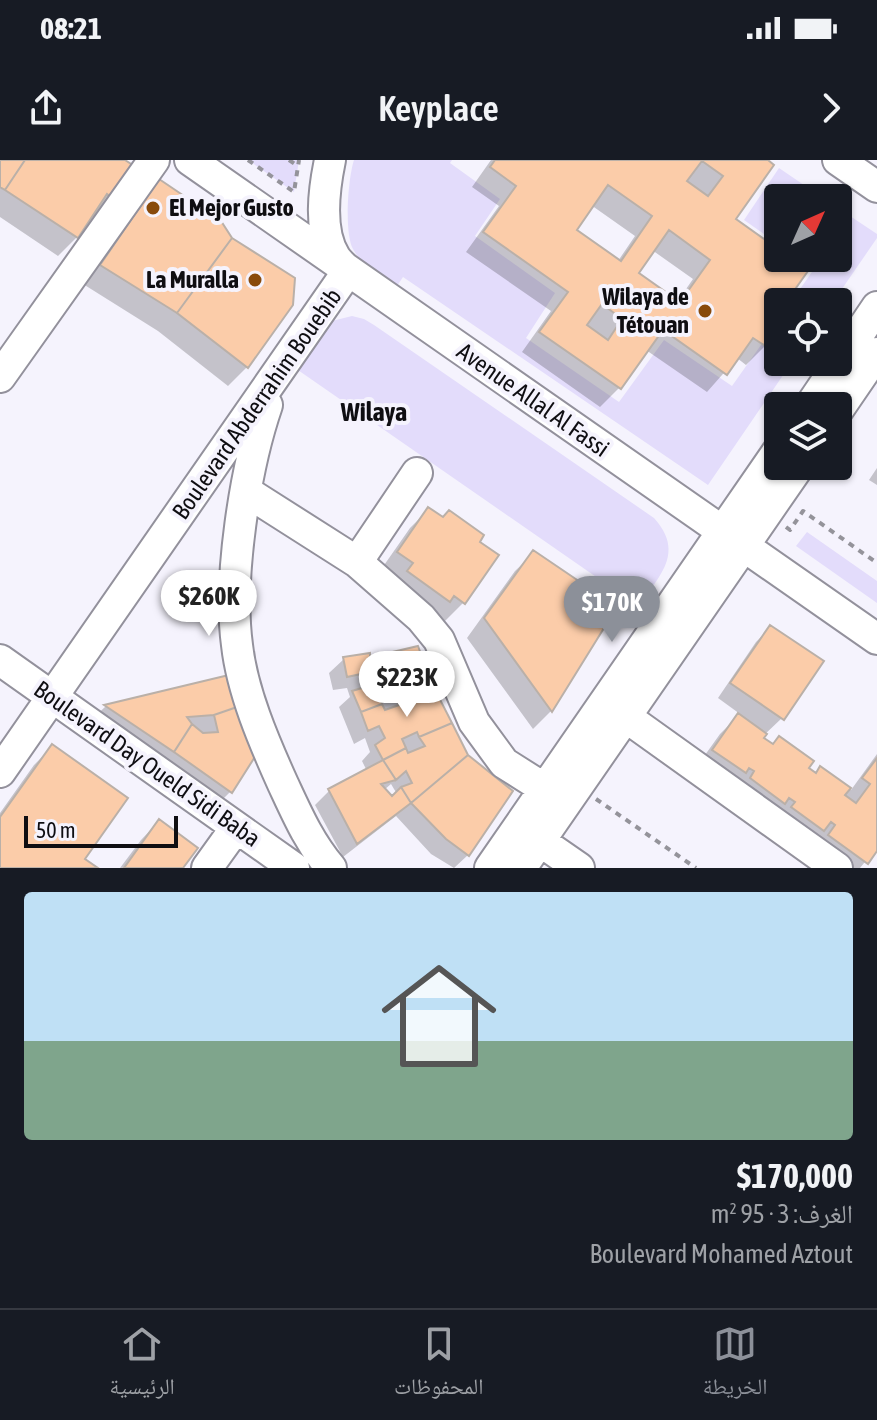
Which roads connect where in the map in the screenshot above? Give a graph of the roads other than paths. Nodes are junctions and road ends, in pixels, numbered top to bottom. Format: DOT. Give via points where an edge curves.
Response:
graph roads {
  1 [pos="154,160"];
  2 [pos="190,160"];
  3 [pos="330,160"];
  4 [pos="838,160"];
  5 [pos="877,187"];
  6 [pos="348,271"];
  7 [pos="877,307"];
  8 [pos="877,353"];
  9 [pos="0,377"];
  10 [pos="274,380"];
  11 [pos="819,392"];
  12 [pos="850,392"];
  13 [pos="417,473"];
  14 [pos="764,478"];
  15 [pos="789,480"];
  16 [pos="247,492"];
  17 [pos="732,539"];
  18 [pos="357,562"];
  19 [pos="877,639"];
  20 [pos="0,660"];
  21 [pos="54,698"];
  22 [pos="626,717"];
  23 [pos="0,772"];
  24 [pos="545,789"];
  25 [pos="235,829"];
  26 [pos="540,841"];
  27 [pos="207,868"];
  28 [pos="294,868"];
  29 [pos="331,868"];
  30 [pos="490,868"];
  31 [pos="521,868"];
  32 [pos="579,868"];
  33 [pos="837,868"];
  1 -- 9 [label="street"];
  2 -- 6 [label="street, Avenue Allal Al Fassi"];
  3 -- 6 [label="street" via="325,222 334,257"];
  4 -- 5 [label="street"];
  6 -- 10 [label="street, Boulevard Abderrahim Bouebib"];
  6 -- 17 [label="street, Avenue Allal Al Fassi"];
  7 -- 11 [label="street"];
  8 -- 12 [label="street"];
  10 -- 16 [label="street"];
  10 -- 21 [label="street, Boulevard Abderrahim Bouebib"];
  13 -- 18 [label="street"];
  14 -- 17 [label="street"];
  15 -- 17 [label="street" via="766,514"];
  16 -- 18 [label="street"];
  16 -- 29 [label="street" via="235,576 237,646 264,746 304,829"];
  17 -- 19 [label="street, Avenue Allal Al Fassi"];
  17 -- 22 [label="street"];
  17 -- 24 [label="street"];
  18 -- 24 [label="street" via="439,640 474,722 504,763"];
  20 -- 21 [label="street, Boulevard Day Oueld Sidi Baba"];
  21 -- 23 [label="street, Boulevard Abderrahim Bouebib"];
  21 -- 25 [label="street, Boulevard Day Oueld Sidi Baba"];
  22 -- 26 [label="street"];
  22 -- 33 [label="street"];
  24 -- 30 [label="street"];
  25 -- 27 [label="street"];
  25 -- 28 [label="street, Boulevard Day Oueld Sidi Baba"];
  26 -- 31 [label="street"];
  26 -- 32 [label="street"];
}
